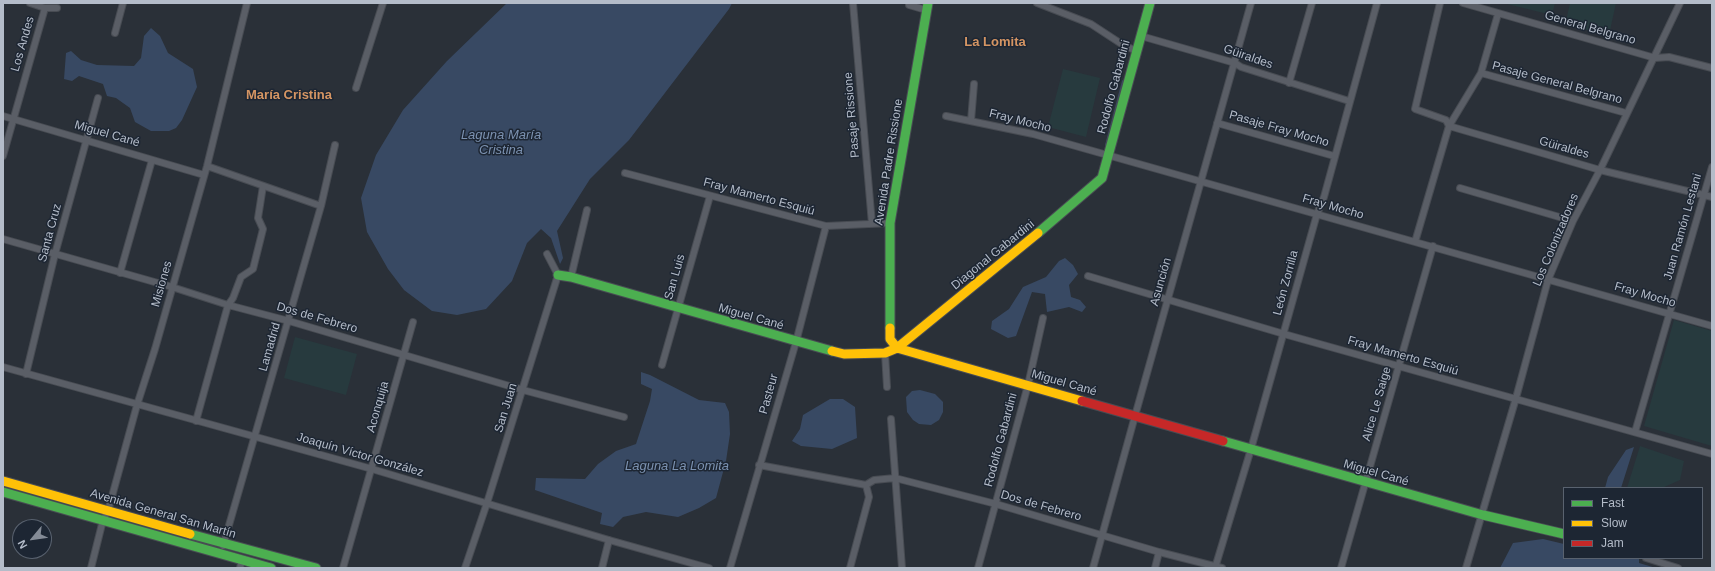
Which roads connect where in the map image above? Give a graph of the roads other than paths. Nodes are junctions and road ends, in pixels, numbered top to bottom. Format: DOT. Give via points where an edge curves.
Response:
graph roads {
  1 [pos="30,3"];
  2 [pos="123,3"];
  3 [pos="247,3"];
  4 [pos="383,3"];
  5 [pos="853,3"];
  6 [pos="909,3"];
  7 [pos="1037,3"];
  8 [pos="1150,3"];
  9 [pos="1251,3"];
  10 [pos="1312,3"];
  11 [pos="1377,3"];
  12 [pos="1440,3"];
  13 [pos="1463,3"];
  14 [pos="1680,3"];
  15 [pos="927,7"];
  16 [pos="45,8"];
  17 [pos="56,8"];
  18 [pos="1498,14"];
  19 [pos="115,33"];
  20 [pos="1141,36"];
  21 [pos="1136,51"];
  22 [pos="1655,58"];
  23 [pos="1234,63"];
  24 [pos="1712,68"];
  25 [pos="1481,73"];
  26 [pos="1289,83"];
  27 [pos="974,84"];
  28 [pos="356,88"];
  29 [pos="98,98"];
  30 [pos="1349,101"];
  31 [pos="1626,113"];
  32 [pos="3,116"];
  33 [pos="946,116"];
  34 [pos="13,120"];
  35 [pos="971,121"];
  36 [pos="1217,123"];
  37 [pos="1449,126"];
  38 [pos="86,140"];
  39 [pos="335,144"];
  40 [pos="1108,155"];
  41 [pos="3,156"];
  42 [pos="1334,156"];
  43 [pos="152,160"];
  44 [pos="207,166"];
  45 [pos="1712,167"];
  46 [pos="1600,170"];
  47 [pos="625,173"];
  48 [pos="204,175"];
  49 [pos="1102,178"];
  50 [pos="1201,181"];
  51 [pos="263,186"];
  52 [pos="1460,188"];
  53 [pos="1704,195"];
  54 [pos="710,196"];
  55 [pos="1712,197"];
  56 [pos="321,206"];
  57 [pos="587,210"];
  58 [pos="1317,214"];
  59 [pos="1573,221"];
  60 [pos="890,223"];
  61 [pos="872,224"];
  62 [pos="826,226"];
  63 [pos="3,239"];
  64 [pos="1415,242"];
  65 [pos="1432,246"];
  66 [pos="55,254"];
  67 [pos="547,254"];
  68 [pos="120,273"];
  69 [pos="558,275"];
  70 [pos="1088,276"];
  71 [pos="571,277"];
  72 [pos="1548,280"];
  73 [pos="172,287"];
  74 [pos="1168,300"];
  75 [pos="228,306"];
  76 [pos="677,308"];
  77 [pos="1670,314"];
  78 [pos="1043,318"];
  79 [pos="289,321"];
  80 [pos="413,322"];
  81 [pos="1712,326"];
  82 [pos="1284,334"];
  83 [pos="796,342"];
  84 [pos="897,348"];
  85 [pos="885,353"];
  86 [pos="405,356"];
  87 [pos="662,365"];
  88 [pos="1399,366"];
  89 [pos="3,367"];
  90 [pos="26,374"];
  91 [pos="1028,385"];
  92 [pos="887,387"];
  93 [pos="523,390"];
  94 [pos="1516,398"];
  95 [pos="137,405"];
  96 [pos="1134,416"];
  97 [pos="624,417"];
  98 [pos="891,419"];
  99 [pos="196,421"];
  100 [pos="1634,432"];
  101 [pos="255,438"];
  102 [pos="1251,449"];
  103 [pos="1712,454"];
  104 [pos="759,465"];
  105 [pos="372,469"];
  106 [pos="895,478"];
  107 [pos="3,481"];
  108 [pos="1365,482"];
  109 [pos="866,485"];
  110 [pos="3,492"];
  111 [pos="487,503"];
  112 [pos="996,504"];
  113 [pos="108,511"];
  114 [pos="1483,514"];
  115 [pos="103,520"];
  116 [pos="1563,534"];
  117 [pos="1103,535"];
  118 [pos="608,540"];
  119 [pos="224,544"];
  120 [pos="1160,552"];
  121 [pos="221,554"];
  122 [pos="1649,559"];
  123 [pos="241,564"];
  124 [pos="91,568"];
  125 [pos="271,568"];
  126 [pos="316,568"];
  127 [pos="343,568"];
  128 [pos="465,568"];
  129 [pos="602,568"];
  130 [pos="709,568"];
  131 [pos="730,568"];
  132 [pos="850,568"];
  133 [pos="902,568"];
  134 [pos="978,568"];
  135 [pos="1093,568"];
  136 [pos="1155,568"];
  137 [pos="1218,568"];
  138 [pos="1341,568"];
  139 [pos="1466,568"];
  140 [pos="1678,568"];
  1 -- 16 [label="street"];
  2 -- 19 [label="street"];
  3 -- 44 [label="street, Misiones"];
  4 -- 28 [label="street"];
  5 -- 61 [label="street, Pasaje Rissione"];
  6 -- 15 [label="street"];
  7 -- 21 [label="street" via="1091,24"];
  8 -- 20 [label="street, Rodolfo Gabardini"];
  9 -- 23 [label="street, Asunción"];
  10 -- 26 [label="street"];
  11 -- 30 [label="street, León Zorrilla"];
  12 -- 37 [label="street, Güiraldes" via="1415,109 1446,120"];
  13 -- 18 [label="street, General Belgrano"];
  14 -- 22 [label="street, Los Colonizadores"];
  15 -- 60 [label="street, Avenida Padre Rissione"];
  16 -- 17 [label="street"];
  16 -- 34 [label="street, Los Andes"];
  18 -- 22 [label="street, General Belgrano"];
  18 -- 25 [label="street"];
  20 -- 21 [label="street, Rodolfo Gabardini"];
  20 -- 23 [label="street, Güiraldes"];
  21 -- 40 [label="street, Rodolfo Gabardini"];
  22 -- 24 [label="street, General Belgrano" via="1669,56"];
  22 -- 31 [label="street, Los Colonizadores"];
  23 -- 26 [label="street, Güiraldes"];
  23 -- 36 [label="street, Asunción"];
  25 -- 31 [label="street, Pasaje General Belgrano"];
  25 -- 37 [label="street"];
  26 -- 30 [label="street, Güiraldes"];
  27 -- 35 [label="street"];
  29 -- 38 [label="street, Santa Cruz"];
  30 -- 42 [label="street, León Zorrilla"];
  31 -- 46 [label="street, Los Colonizadores"];
  32 -- 34 [label="street, Miguel Cané"];
  33 -- 35 [label="street, Fray Mocho"];
  34 -- 38 [label="street, Miguel Cané"];
  34 -- 41 [label="street, Los Andes"];
  35 -- 40 [label="street, Fray Mocho" via="1033,134"];
  36 -- 42 [label="street, Pasaje Fray Mocho"];
  36 -- 50 [label="street, Asunción"];
  37 -- 46 [label="street, Güiraldes"];
  37 -- 64 [label="street"];
  38 -- 43 [label="street, Miguel Cané"];
  38 -- 66 [label="street, Santa Cruz"];
  39 -- 56 [label="street, Lamadrid"];
  40 -- 49 [label="street, Rodolfo Gabardini"];
  40 -- 50 [label="street, Fray Mocho"];
  42 -- 58 [label="street, León Zorrilla"];
  43 -- 48 [label="street, Miguel Cané"];
  43 -- 68 [label="street"];
  44 -- 48 [label="street, Misiones"];
  44 -- 51 [label="street"];
  45 -- 53 [label="street, Juan Ramón Lestani"];
  46 -- 53 [label="street, Güiraldes"];
  46 -- 59 [label="street, Los Colonizadores"];
  47 -- 54 [label="street, Fray Mamerto Esquiú"];
  48 -- 73 [label="street, Misiones"];
  49 -- 84 [label="street, Diagonal Gabardini"];
  50 -- 58 [label="street, Fray Mocho"];
  50 -- 74 [label="street, Asunción"];
  51 -- 56 [label="street"];
  51 -- 75 [label="street" via="258,218 263,228 253,269 241,277"];
  52 -- 59 [label="street"];
  53 -- 55 [label="street, Güiraldes"];
  53 -- 77 [label="street, Juan Ramón Lestani"];
  54 -- 62 [label="street, Fray Mamerto Esquiú"];
  54 -- 76 [label="street, San Luis"];
  56 -- 79 [label="street, Lamadrid"];
  57 -- 71 [label="street"];
  58 -- 64 [label="street, Fray Mocho"];
  58 -- 82 [label="street, León Zorrilla"];
  59 -- 72 [label="street, Los Colonizadores"];
  60 -- 61 [label="street, Fray Mamerto Esquiú"];
  60 -- 84 [label="street, Avenida Padre Rissione" via="890,339"];
  61 -- 62 [label="street, Fray Mamerto Esquiú"];
  62 -- 83 [label="street, Pasteur"];
  63 -- 66 [label="street, Dos de Febrero"];
  64 -- 65 [label="street, Fray Mocho"];
  65 -- 72 [label="street, Fray Mocho"];
  65 -- 88 [label="street, Alice Le Saige"];
  66 -- 68 [label="street, Dos de Febrero"];
  66 -- 90 [label="street, Santa Cruz"];
  67 -- 69 [label="street"];
  68 -- 73 [label="street, Dos de Febrero"];
  69 -- 71 [label="street, Miguel Cané"];
  69 -- 93 [label="street, San Juan"];
  70 -- 74 [label="street, Fray Mamerto Esquiú"];
  71 -- 76 [label="street, Miguel Cané"];
  72 -- 77 [label="street, Fray Mocho"];
  72 -- 94 [label="street, Los Colonizadores"];
  73 -- 75 [label="street, Dos de Febrero"];
  73 -- 95 [label="street, Misiones"];
  74 -- 82 [label="street, Fray Mamerto Esquiú"];
  74 -- 96 [label="street, Asunción"];
  75 -- 79 [label="street, Dos de Febrero"];
  75 -- 99 [label="street"];
  76 -- 83 [label="street, Miguel Cané"];
  76 -- 87 [label="street, San Luis"];
  77 -- 81 [label="street, Fray Mocho"];
  77 -- 100 [label="street, Juan Ramón Lestani"];
  78 -- 91 [label="street, Rodolfo Gabardini"];
  79 -- 86 [label="street, Dos de Febrero"];
  79 -- 101 [label="street, Lamadrid"];
  80 -- 86 [label="street, Aconquija"];
  82 -- 88 [label="street, Fray Mamerto Esquiú"];
  82 -- 102 [label="street, León Zorrilla"];
  83 -- 85 [label="street, Miguel Cané" via="844,354"];
  83 -- 104 [label="street, Pasteur"];
  84 -- 85 [label="street, Miguel Cané"];
  84 -- 91 [label="street, Miguel Cané"];
  85 -- 92 [label="street"];
  86 -- 93 [label="street, Dos de Febrero"];
  86 -- 105 [label="street, Aconquija"];
  88 -- 94 [label="street, Fray Mamerto Esquiú"];
  88 -- 108 [label="street, Alice Le Saige"];
  89 -- 90 [label="street, Joaquín Víctor González"];
  90 -- 95 [label="street, Joaquín Víctor González"];
  91 -- 96 [label="street, Miguel Cané"];
  91 -- 112 [label="street, Rodolfo Gabardini"];
  93 -- 97 [label="street, Dos de Febrero"];
  93 -- 111 [label="street, San Juan"];
  94 -- 100 [label="street, Fray Mamerto Esquiú"];
  94 -- 114 [label="street, Los Colonizadores"];
  95 -- 99 [label="street, Joaquín Víctor González"];
  95 -- 113 [label="street, Misiones"];
  96 -- 102 [label="street, Miguel Cané"];
  96 -- 117 [label="street, Asunción"];
  98 -- 106 [label="street"];
  99 -- 101 [label="street, Joaquín Víctor González"];
  100 -- 103 [label="street, Fray Mamerto Esquiú"];
  101 -- 105 [label="street, Joaquín Víctor González"];
  101 -- 119 [label="street, Lamadrid"];
  102 -- 108 [label="street, Miguel Cané"];
  102 -- 137 [label="street, León Zorrilla"];
  104 -- 109 [label="street, Dos de Febrero"];
  104 -- 131 [label="street, Pasteur"];
  105 -- 111 [label="street, Joaquín Víctor González"];
  105 -- 127 [label="street, Aconquija"];
  106 -- 109 [label="street, Dos de Febrero" via="874,480"];
  106 -- 112 [label="street, Dos de Febrero"];
  106 -- 133 [label="street"];
  107 -- 113 [label="street, Avenida General San Martín"];
  108 -- 114 [label="street, Miguel Cané"];
  108 -- 138 [label="street, Alice Le Saige"];
  109 -- 132 [label="street" via="868,497"];
  110 -- 115 [label="street, Avenida General San Martín"];
  111 -- 118 [label="street, Joaquín Víctor González"];
  111 -- 128 [label="street, San Juan"];
  112 -- 117 [label="street, Dos de Febrero"];
  112 -- 134 [label="street, Rodolfo Gabardini"];
  113 -- 115 [label="street, Misiones"];
  113 -- 119 [label="street, Avenida General San Martín"];
  114 -- 116 [label="street, Miguel Cané"];
  114 -- 139 [label="street, Los Colonizadores"];
  115 -- 121 [label="street, Avenida General San Martín"];
  115 -- 124 [label="street, Misiones"];
  117 -- 120 [label="street, Dos de Febrero"];
  117 -- 135 [label="street, Asunción"];
  118 -- 129 [label="street"];
  118 -- 130 [label="street, Joaquín Víctor González"];
  119 -- 121 [label="street, Lamadrid"];
  119 -- 126 [label="street, Avenida General San Martín"];
  120 -- 136 [label="street"];
  120 -- 137 [label="street, Dos de Febrero"];
  121 -- 123 [label="street, Avenida General San Martín"];
  122 -- 140 [label="street"];
  123 -- 125 [label="street, Avenida General San Martín"];
}
